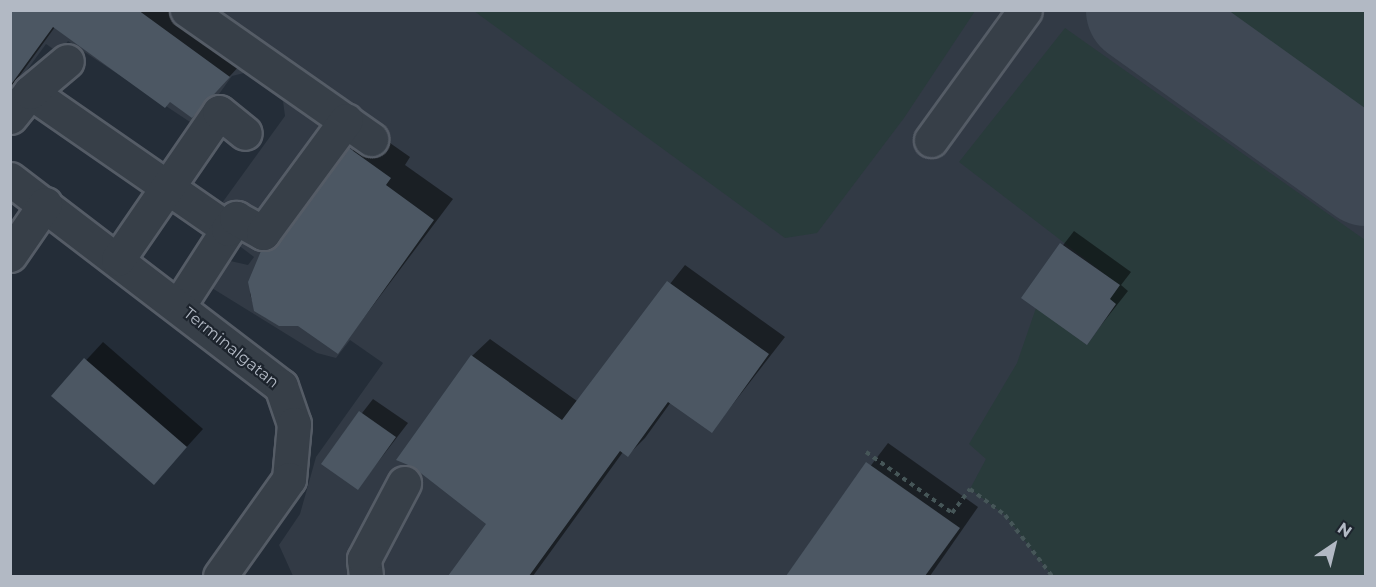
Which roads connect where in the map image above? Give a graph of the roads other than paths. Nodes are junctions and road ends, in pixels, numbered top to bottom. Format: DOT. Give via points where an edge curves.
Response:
graph roads {
  1 [pos="187,10"];
  2 [pos="1025,10"];
  3 [pos="67,61"];
  4 [pos="30,92"];
  5 [pos="10,117"];
  6 [pos="245,133"];
  7 [pos="931,140"];
  8 [pos="10,179"];
  9 [pos="166,188"];
  10 [pos="45,204"];
  11 [pos="228,229"];
  12 [pos="10,255"];
  13 [pos="118,259"];
  14 [pos="179,305"];
  15 [pos="404,483"];
  16 [pos="220,576"];
  17 [pos="366,576"];
  1 -- 11 [label="street" via="358,130 263,233 236,218"];
  2 -- 7 [label="street"];
  3 -- 4 [label="street"];
  4 -- 5 [label="street"];
  4 -- 9 [label="street"];
  6 -- 9 [label="street" via="219,112"];
  8 -- 10 [label="street, Terminalgatan"];
  9 -- 11 [label="street"];
  9 -- 13 [label="street"];
  10 -- 12 [label="street"];
  10 -- 13 [label="street, Terminalgatan"];
  11 -- 14 [label="street"];
  13 -- 14 [label="street, Terminalgatan"];
  14 -- 16 [label="street, Terminalgatan" via="280,386 294,424 289,479"];
  15 -- 17 [label="street" via="364,559"];
}
